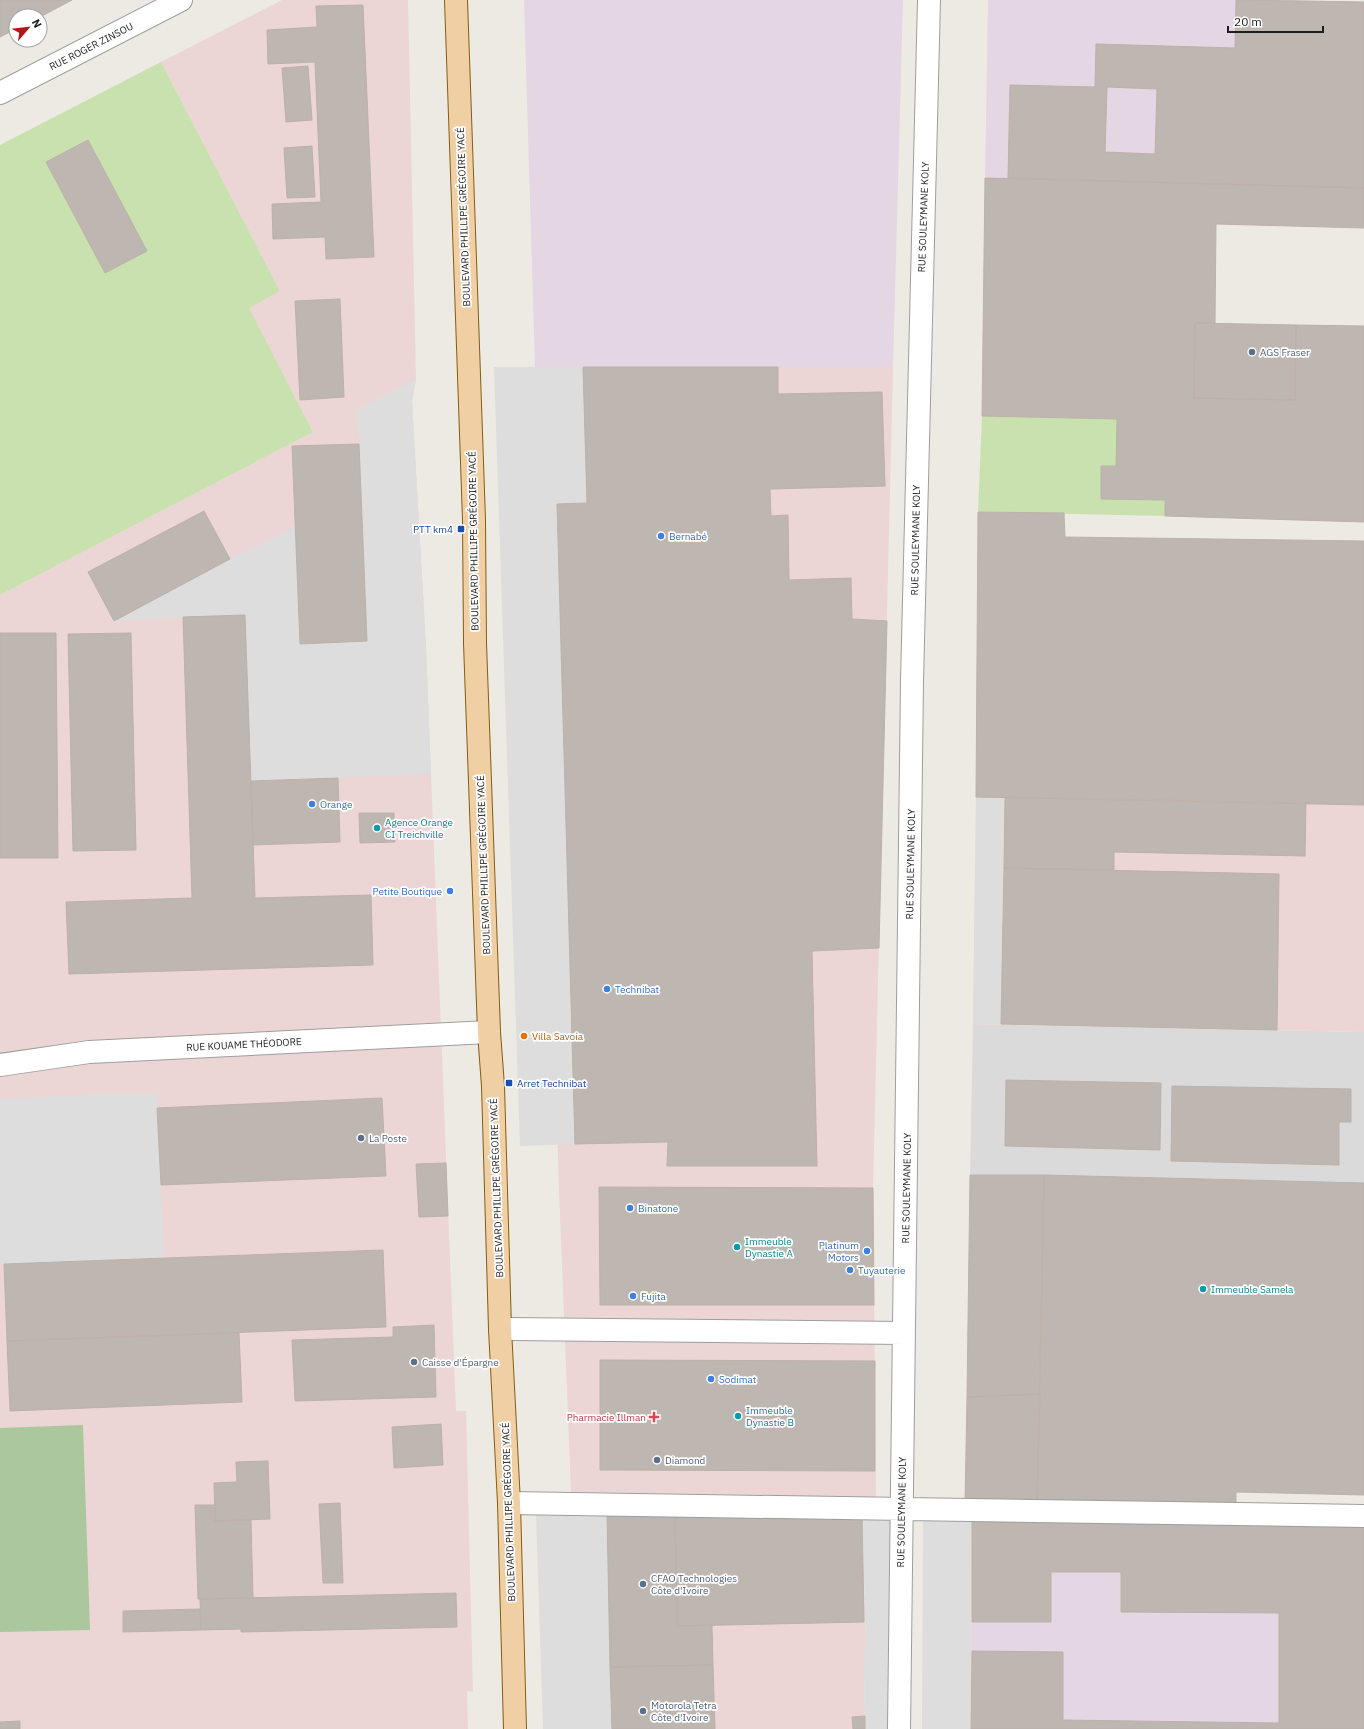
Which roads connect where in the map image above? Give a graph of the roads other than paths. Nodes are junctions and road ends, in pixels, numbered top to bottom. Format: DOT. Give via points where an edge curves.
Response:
graph roads {
  1 [pos="181,0"];
  2 [pos="456,0"];
  3 [pos="929,0"];
  4 [pos="0,93"];
  5 [pos="489,1032"];
  6 [pos="0,1065"];
  7 [pos="500,1329"];
  8 [pos="904,1333"];
  9 [pos="509,1503"];
  10 [pos="902,1508"];
  11 [pos="1364,1516"];
  12 [pos="515,1729"];
  13 [pos="899,1729"];
  1 -- 4 [label="street, RUE ROGER ZINSOU"];
  2 -- 5 [label="main road, BOULEVARD PHILLIPE GRÉGOIRE YACÉ"];
  3 -- 8 [label="street, RUE SOULEYMANE KOLY" via="912,665"];
  5 -- 6 [label="street, RUE KOUAME THÉODORE" via="89,1052"];
  5 -- 7 [label="main road, BOULEVARD PHILLIPE GRÉGOIRE YACÉ"];
  7 -- 8 [label="street"];
  7 -- 9 [label="main road, BOULEVARD PHILLIPE GRÉGOIRE YACÉ"];
  8 -- 10 [label="street, RUE SOULEYMANE KOLY"];
  9 -- 10 [label="street"];
  9 -- 12 [label="main road, BOULEVARD PHILLIPE GRÉGOIRE YACÉ"];
  10 -- 11 [label="street"];
  10 -- 13 [label="street, RUE SOULEYMANE KOLY"];
}
